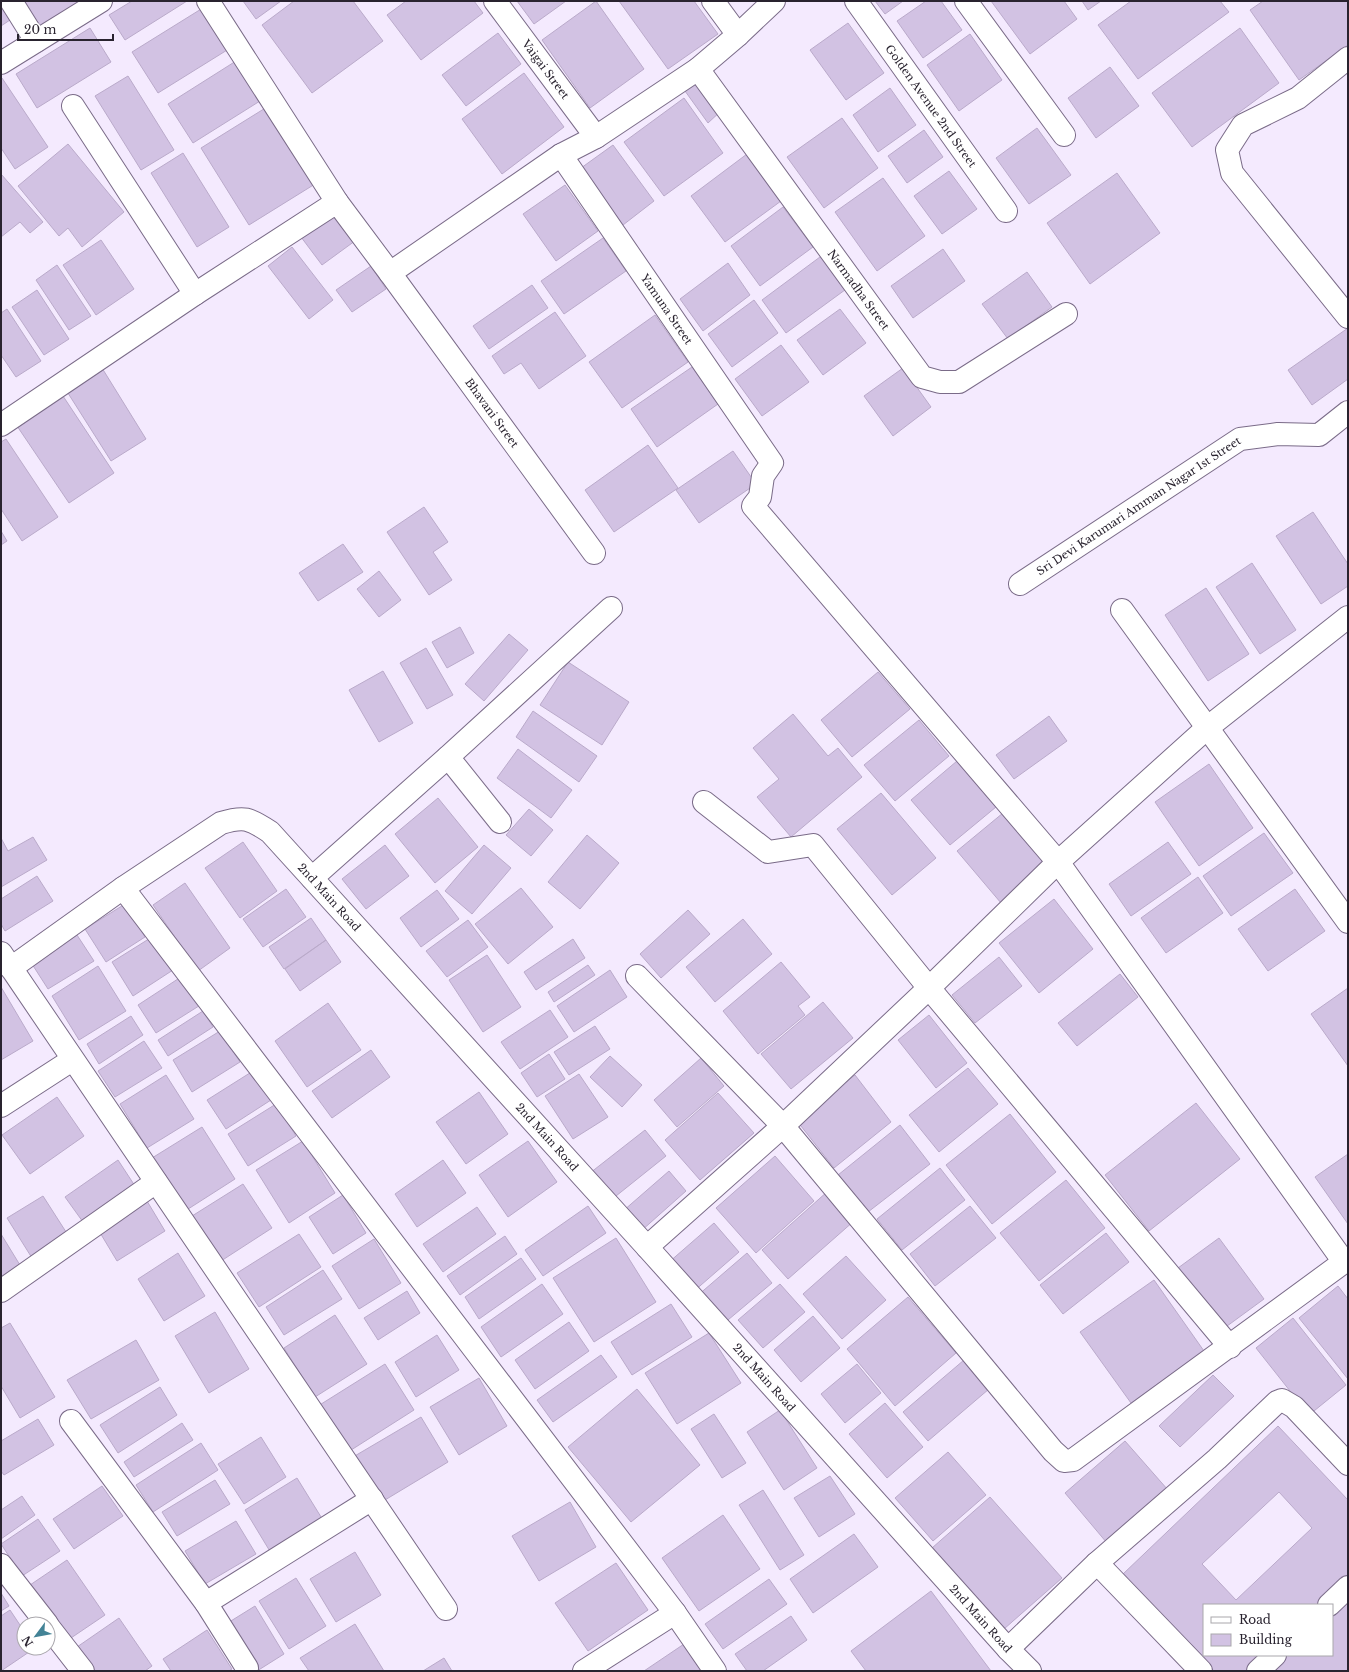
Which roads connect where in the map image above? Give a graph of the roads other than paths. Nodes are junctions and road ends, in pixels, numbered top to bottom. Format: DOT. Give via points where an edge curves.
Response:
graph roads {
  1 [pos="11,1"];
  2 [pos="101,1"];
  3 [pos="208,1"];
  4 [pos="495,1"];
  5 [pos="713,1"];
  6 [pos="774,1"];
  7 [pos="856,1"];
  8 [pos="966,1"];
  9 [pos="738,35"];
  10 [pos="36,41"];
  11 [pos="1346,62"];
  12 [pos="1,63"];
  13 [pos="698,69"];
  14 [pos="73,106"];
  15 [pos="1064,135"];
  16 [pos="596,137"];
  17 [pos="561,155"];
  18 [pos="336,202"];
  19 [pos="1006,211"];
  20 [pos="390,273"];
  21 [pos="195,294"];
  22 [pos="1066,314"];
  23 [pos="1348,317"];
  24 [pos="1348,412"];
  25 [pos="1,425"];
  26 [pos="594,553"];
  27 [pos="1020,584"];
  28 [pos="611,608"];
  29 [pos="1122,610"];
  30 [pos="1348,616"];
  31 [pos="1207,728"];
  32 [pos="448,757"];
  33 [pos="704,802"];
  34 [pos="500,822"];
  35 [pos="1058,862"];
  36 [pos="312,878"];
  37 [pos="123,888"];
  38 [pos="1348,922"];
  39 [pos="6,961"];
  40 [pos="637,976"];
  41 [pos="929,988"];
  42 [pos="72,1060"];
  43 [pos="1,1106"];
  44 [pos="783,1126"];
  45 [pos="156,1182"];
  46 [pos="647,1247"];
  47 [pos="1346,1261"];
  48 [pos="1,1291"];
  49 [pos="1230,1347"];
  50 [pos="71,1420"];
  51 [pos="1348,1464"];
  52 [pos="372,1499"];
  53 [pos="1097,1563"];
  54 [pos="1,1565"];
  55 [pos="1348,1587"];
  56 [pos="206,1603"];
  57 [pos="1330,1604"];
  58 [pos="446,1609"];
  59 [pos="674,1613"];
  60 [pos="40,1616"];
  61 [pos="56,1636"];
  62 [pos="1008,1649"];
  63 [pos="1274,1656"];
  64 [pos="247,1668"];
  65 [pos="83,1671"];
  66 [pos="584,1671"];
  67 [pos="715,1671"];
  68 [pos="1030,1671"];
  69 [pos="1200,1671"];
  70 [pos="1258,1671"];
  1 -- 10 [label="street"];
  2 -- 10 [label="street"];
  3 -- 18 [label="street, Bhavani Street"];
  4 -- 16 [label="street, Vaigai Street"];
  5 -- 9 [label="street"];
  6 -- 9 [label="street"];
  7 -- 19 [label="street, Golden Avenue 2nd Street"];
  8 -- 15 [label="street"];
  9 -- 13 [label="street"];
  10 -- 12 [label="street"];
  11 -- 23 [label="street" via="1298,98 1243,126 1227,150 1232,173"];
  13 -- 16 [label="street"];
  13 -- 22 [label="street, Narmadha Street" via="922,377 940,382 959,382"];
  14 -- 21 [label="street"];
  16 -- 17 [label="street"];
  17 -- 20 [label="street"];
  17 -- 35 [label="street, Yamuna Street" via="772,462 763,476 760,497 753,506"];
  18 -- 20 [label="street, Bhavani Street"];
  18 -- 21 [label="street"];
  20 -- 26 [label="street, Bhavani Street"];
  21 -- 25 [label="street"];
  24 -- 27 [label="street, Sri Devi Karumari Amman Nagar 1st Street" via="1319,435 1278,434 1240,439"];
  28 -- 32 [label="street"];
  29 -- 31 [label="street"];
  30 -- 31 [label="street"];
  31 -- 35 [label="street"];
  31 -- 38 [label="street"];
  32 -- 34 [label="street"];
  32 -- 36 [label="street"];
  33 -- 41 [label="street" via="768,852 813,845"];
  35 -- 41 [label="street"];
  35 -- 47 [label="street"];
  36 -- 37 [label="street, 2nd Main Road" via="270,832 254,821 238,818 221,824"];
  36 -- 46 [label="street, 2nd Main Road"];
  37 -- 39 [label="street, 2nd Main Road"];
  37 -- 59 [label="street"];
  39 -- 42 [label="street"];
  40 -- 44 [label="street"];
  41 -- 44 [label="street"];
  41 -- 49 [label="street"];
  42 -- 43 [label="street"];
  42 -- 45 [label="street"];
  44 -- 46 [label="street"];
  44 -- 49 [label="street" via="1053,1451 1064,1461 1073,1460"];
  45 -- 48 [label="street"];
  45 -- 52 [label="street"];
  46 -- 62 [label="street, 2nd Main Road"];
  47 -- 49 [label="street"];
  50 -- 56 [label="street"];
  51 -- 53 [label="street" via="1294,1407 1282,1400"];
  52 -- 56 [label="street"];
  52 -- 58 [label="street"];
  53 -- 62 [label="street"];
  53 -- 69 [label="street"];
  54 -- 60 [label="street"];
  55 -- 57 [label="street"];
  56 -- 64 [label="street"];
  59 -- 66 [label="street"];
  59 -- 67 [label="street"];
  61 -- 65 [label="street"];
  62 -- 68 [label="street, 2nd Main Road"];
  63 -- 70 [label="street"];
}
